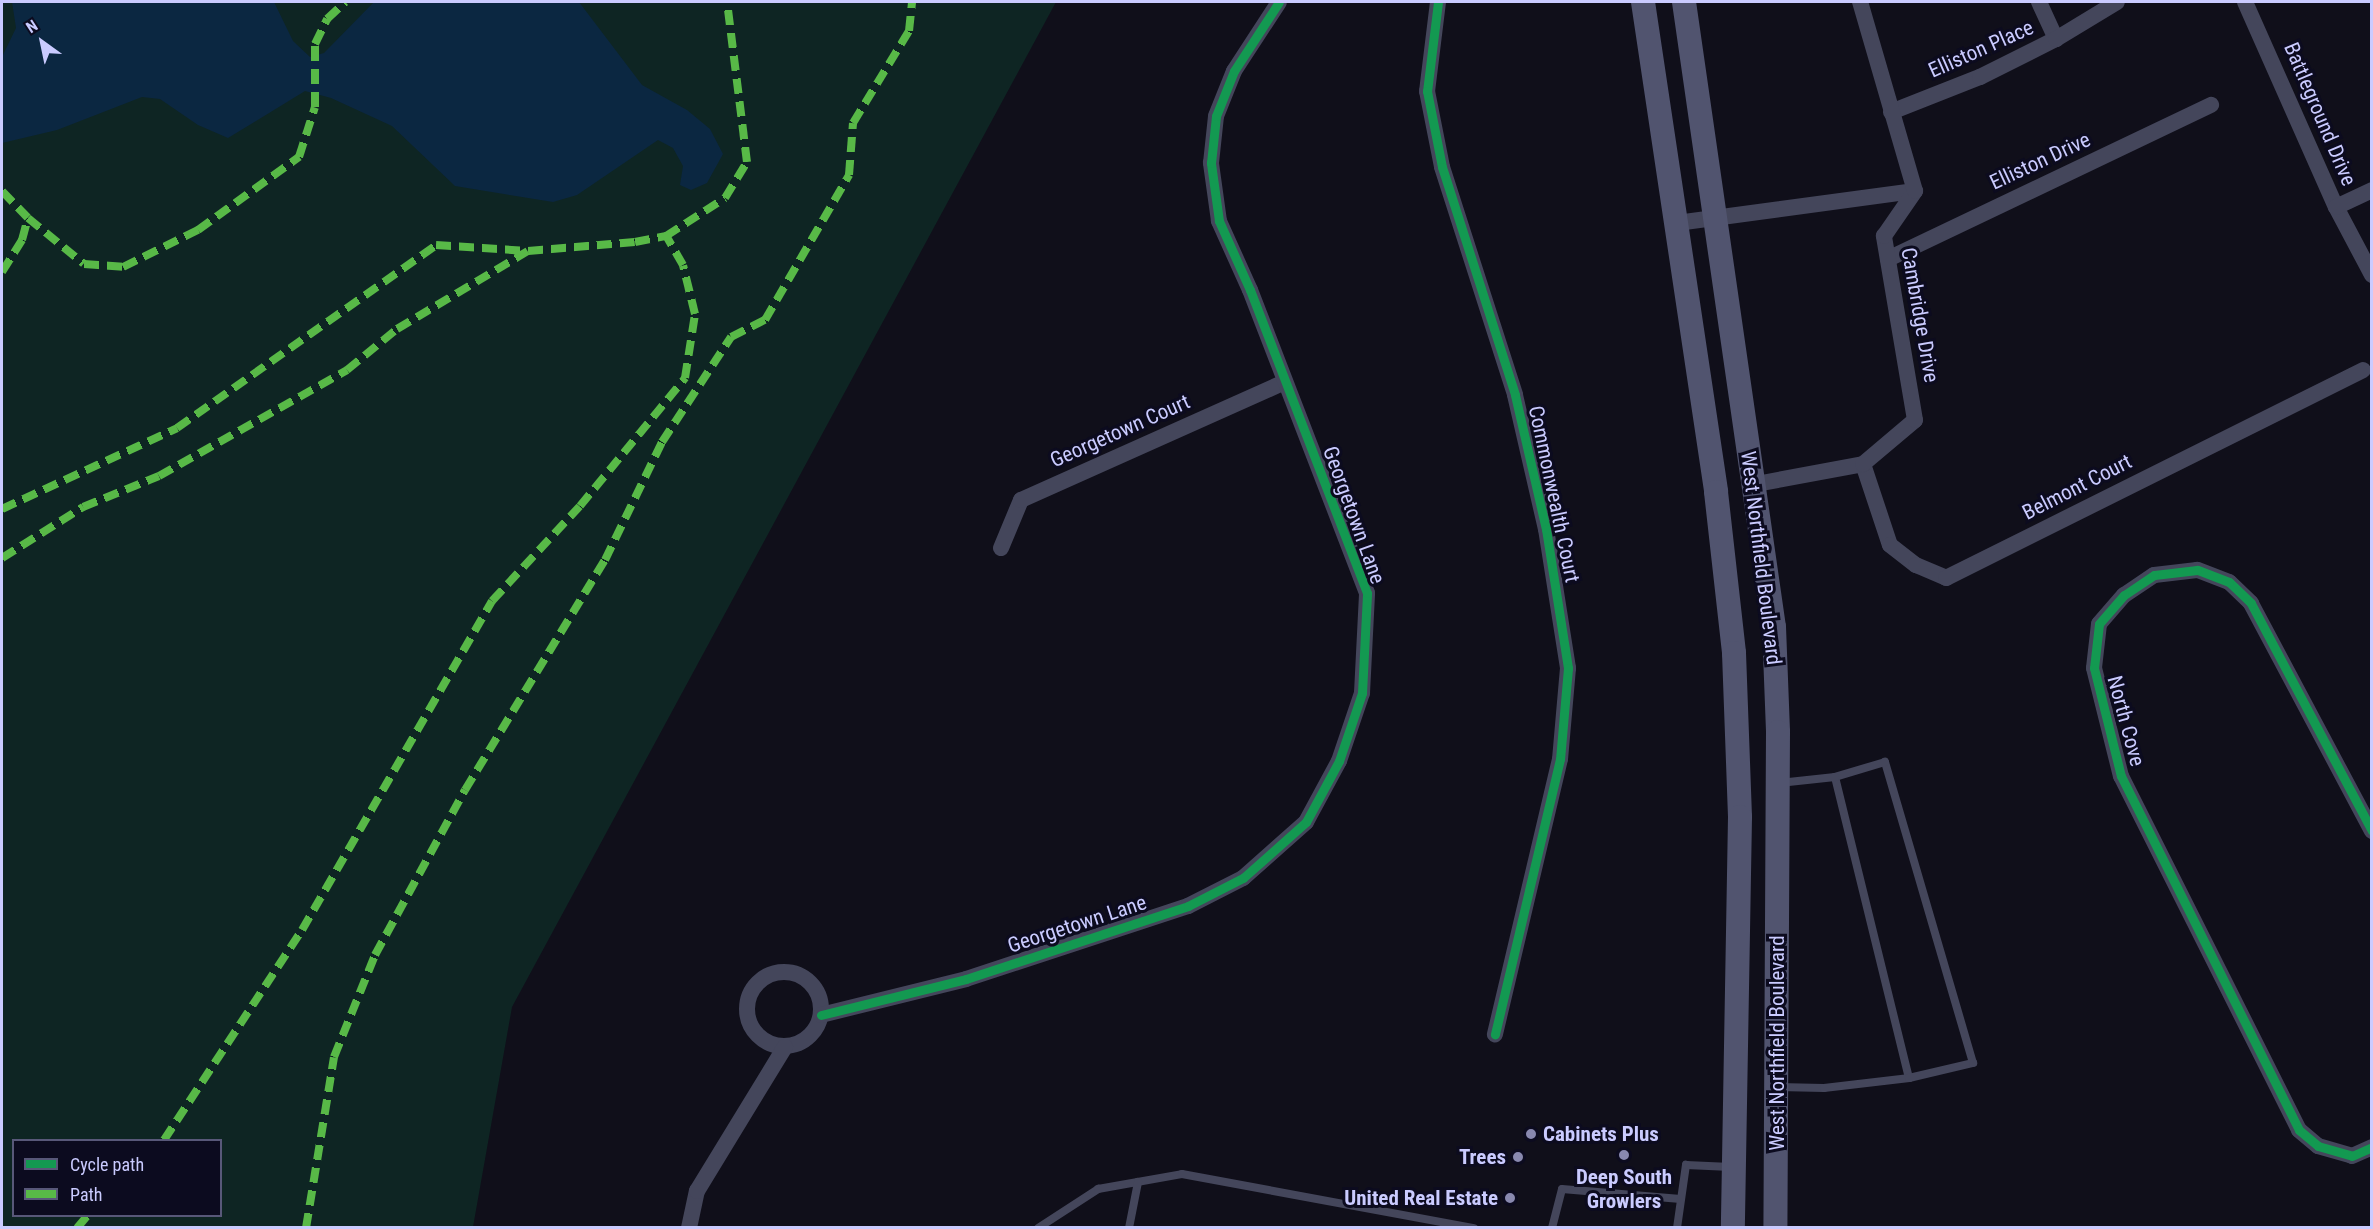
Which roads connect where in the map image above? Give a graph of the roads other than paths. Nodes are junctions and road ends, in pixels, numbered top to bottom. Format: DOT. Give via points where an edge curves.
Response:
graph roads {
  1 [pos="1279,2"];
  2 [pos="1438,2"];
  3 [pos="1644,2"];
  4 [pos="1684,2"];
  5 [pos="1860,2"];
  6 [pos="2039,2"];
  7 [pos="2117,2"];
  8 [pos="2245,2"];
  9 [pos="2056,39"];
  10 [pos="2211,105"];
  11 [pos="1891,112"];
  12 [pos="1915,190"];
  13 [pos="2372,190"];
  14 [pos="2336,207"];
  15 [pos="1716,218"];
  16 [pos="1677,223"];
  17 [pos="1887,259"];
  18 [pos="2372,275"];
  19 [pos="2363,370"];
  20 [pos="1285,382"];
  21 [pos="1863,464"];
  22 [pos="1751,485"];
  23 [pos="1002,548"];
  24 [pos="1835,777"];
  25 [pos="1739,783"];
  26 [pos="1778,783"];
  27 [pos="2372,831"];
  28 [pos="821,1015"];
  29 [pos="1495,1034"];
  30 [pos="785,1047"];
  31 [pos="1910,1078"];
  32 [pos="1777,1088"];
  33 [pos="2372,1147"];
  34 [pos="1734,1167"];
  35 [pos="1138,1182"];
  36 [pos="1681,1200"];
  37 [pos="689,1227"];
  38 [pos="1038,1227"];
  39 [pos="1129,1227"];
  40 [pos="1474,1227"];
  41 [pos="1552,1227"];
  42 [pos="1677,1227"];
  43 [pos="1733,1227"];
  44 [pos="1775,1227"];
  1 -- 20 [label="street, Georgetown Lane" via="1234,71 1216,116 1211,163 1219,221"];
  2 -- 29 [label="street, Commonwealth Court" via="1429,102 1442,167 1515,395 1546,529 1568,668 1560,759"];
  3 -- 16 [label="main road, West Northfield Boulevard"];
  4 -- 15 [label="main road, West Northfield Boulevard"];
  5 -- 11 [label="street"];
  6 -- 9 [label="street"];
  7 -- 9 [label="street, Elliston Place"];
  8 -- 14 [label="street, Battleground Drive"];
  9 -- 11 [label="street, Elliston Place" via="1980,77"];
  10 -- 17 [label="street, Elliston Drive"];
  11 -- 12 [label="street"];
  12 -- 15 [label="street"];
  12 -- 17 [label="street, Cambridge Drive" via="1884,236"];
  13 -- 14 [label="street"];
  14 -- 18 [label="street, Battleground Drive"];
  15 -- 16 [label="street"];
  15 -- 22 [label="main road, West Northfield Boulevard"];
  16 -- 25 [label="main road, West Northfield Boulevard" via="1733,641"];
  17 -- 21 [label="street, Cambridge Drive" via="1915,420"];
  19 -- 21 [label="street, Belmont Court" via="1946,578 1916,565 1890,545"];
  20 -- 23 [label="street, Georgetown Court" via="1021,500"];
  20 -- 28 [label="street, Georgetown Lane" via="1367,593 1362,693 1339,761 1306,822 1243,878 1188,906 966,979"];
  21 -- 22 [label="street"];
  22 -- 26 [label="main road, West Northfield Boulevard" via="1774,627"];
  24 -- 26 [label="lane"];
  24 -- 31 [label="lane"];
  24 -- 31 [label="lane" via="1885,762 1973,1063"];
  25 -- 26 [label="main road"];
  25 -- 34 [label="main road, West Northfield Boulevard"];
  26 -- 32 [label="main road, West Northfield Boulevard"];
  27 -- 33 [label="street, North Cove" via="2251,603 2229,582 2198,570 2154,575 2124,595 2099,624 2094,668 2121,776 2299,1130 2318,1146 2352,1156"];
  28 -- 30 [label="street" via="808,1038"];
  28 -- 30 [label="street" via="818,993 801,976 777,972 755,984 746,1007 750,1026 762,1040"];
  30 -- 37 [label="street" via="697,1191"];
  31 -- 32 [label="lane" via="1824,1088"];
  32 -- 44 [label="main road, West Northfield Boulevard"];
  34 -- 36 [label="lane" via="1686,1165"];
  34 -- 43 [label="main road, West Northfield Boulevard"];
  35 -- 38 [label="lane" via="1098,1189"];
  35 -- 39 [label="lane"];
  35 -- 40 [label="lane" via="1182,1174"];
  36 -- 41 [label="lane" via="1562,1189"];
  36 -- 42 [label="lane"];
}
